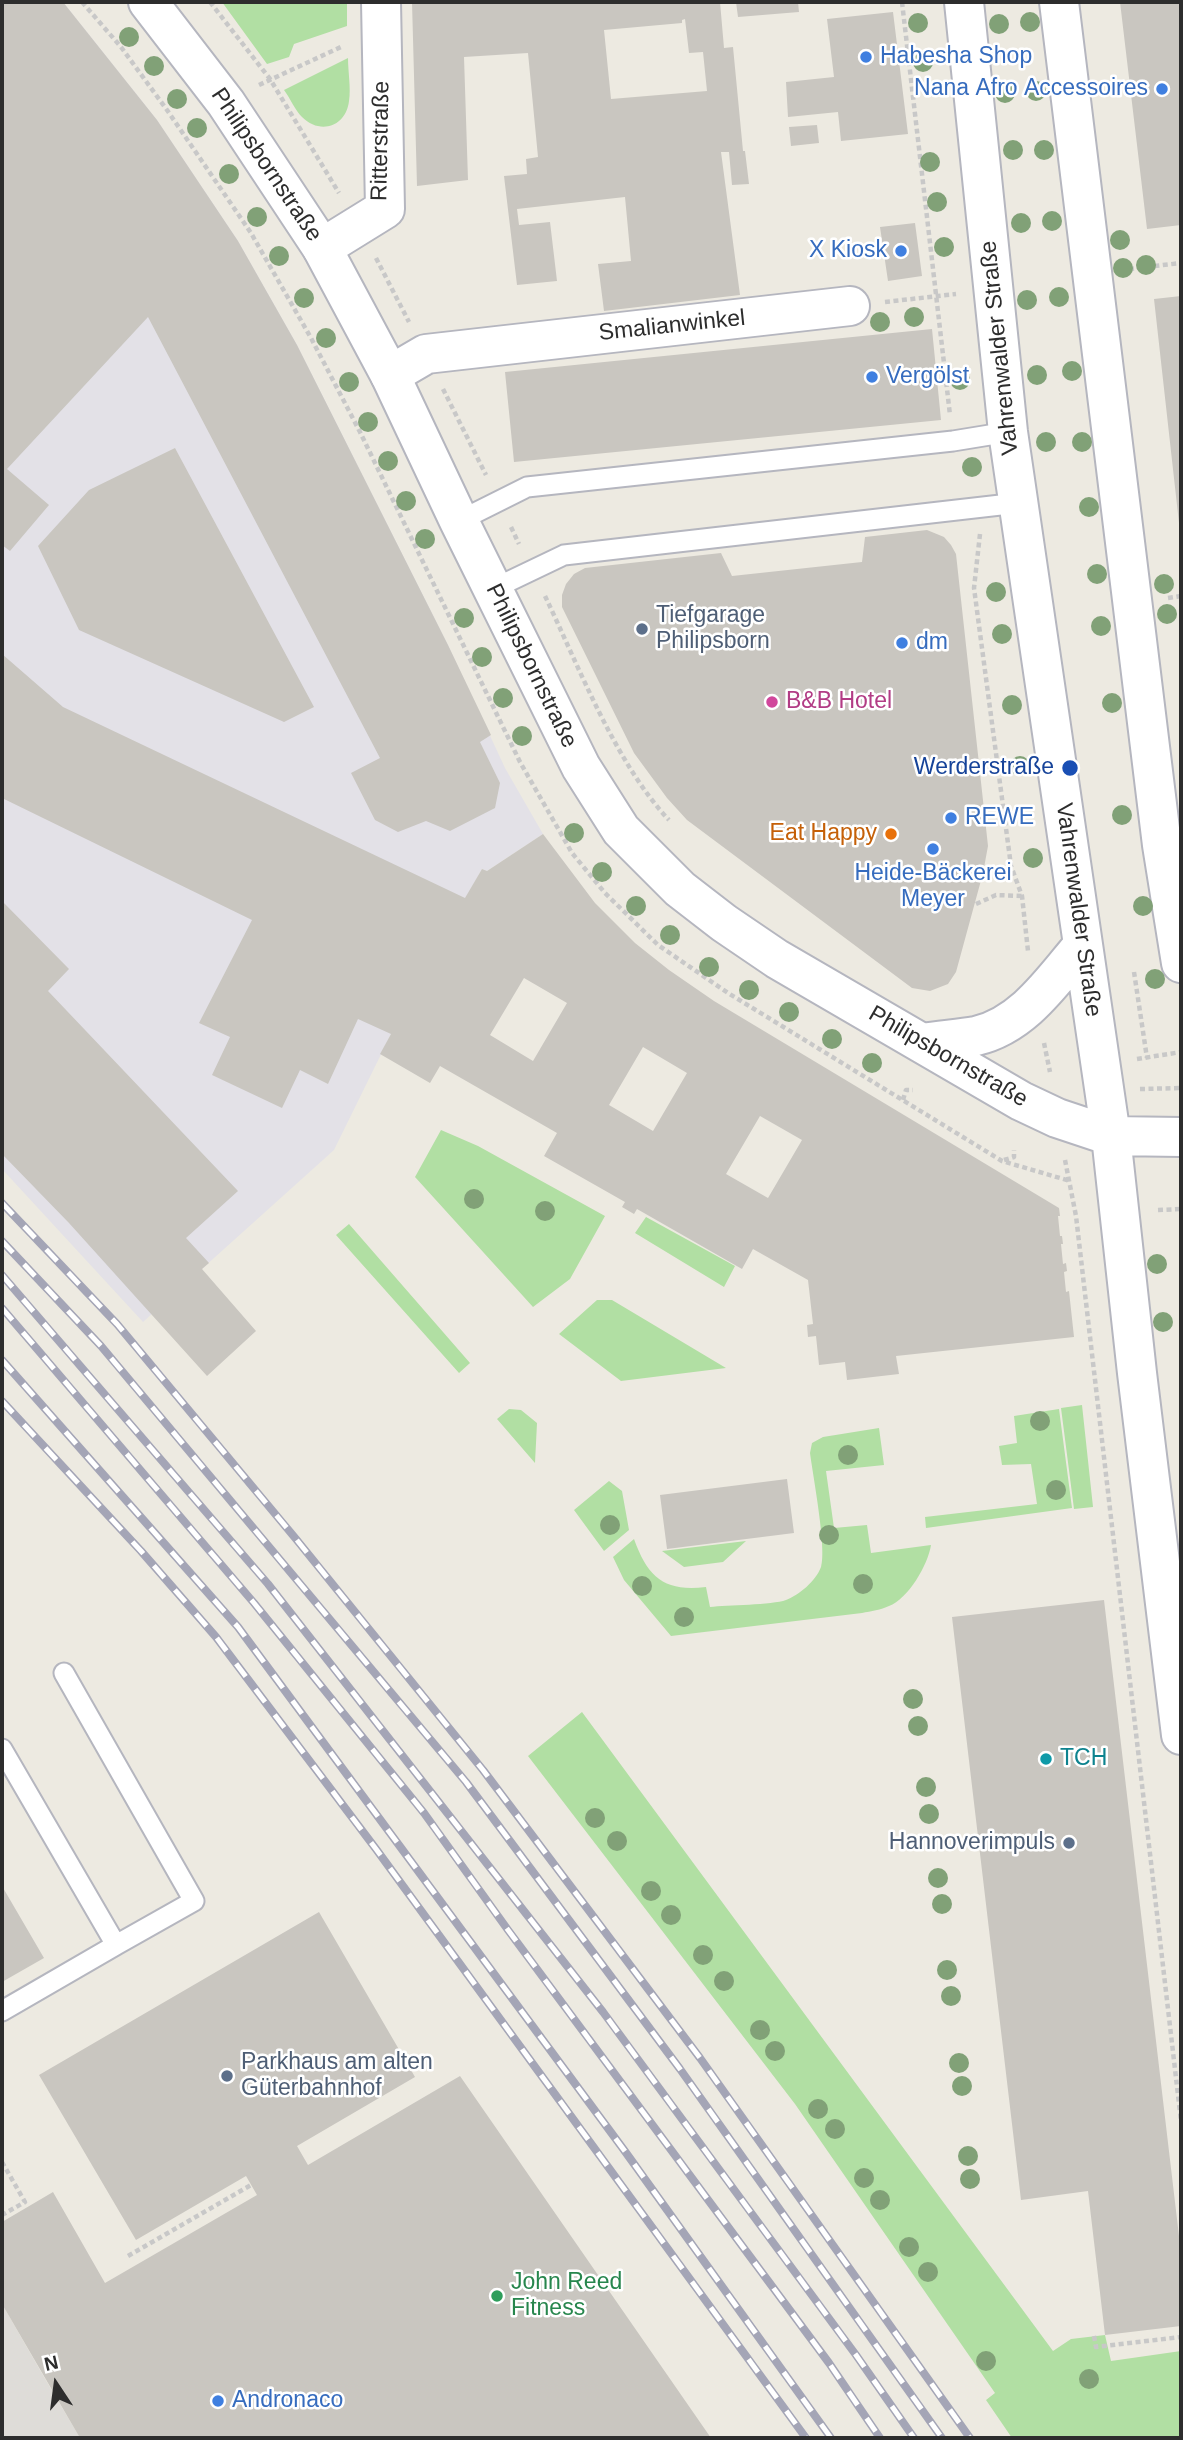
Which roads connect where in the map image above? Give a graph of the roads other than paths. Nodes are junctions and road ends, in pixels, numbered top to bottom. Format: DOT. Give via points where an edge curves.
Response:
graph roads {
  1 [pos="148,2"];
  2 [pos="964,2"];
  3 [pos="1059,2"];
  4 [pos="382,15"];
  5 [pos="322,248"];
  6 [pos="849,306"];
  7 [pos="390,375"];
  8 [pos="1008,432"];
  9 [pos="1018,503"];
  10 [pos="459,521"];
  11 [pos="493,589"];
  12 [pos="1083,945"];
  13 [pos="1181,963"];
  14 [pos="922,1043"];
  15 [pos="1111,1136"];
  16 [pos="1181,1137"];
  17 [pos="64,1673"];
  18 [pos="1181,1735"];
  19 [pos="2,1749"];
  20 [pos="116,1945"];
  21 [pos="2,2011"];
  1 -- 5 [label="main road, Philipsbornstraße" via="226,103"];
  2 -- 8 [label="main road, Vahrenwalder Straße"];
  3 -- 13 [label="main road" via="1162,845"];
  4 -- 5 [label="main road, Ritterstraße" via="385,208"];
  5 -- 7 [label="main road, Philipsbornstraße"];
  6 -- 7 [label="main road, Smalianwinkel" via="426,354"];
  7 -- 10 [label="main road, Philipsbornstraße"];
  8 -- 9 [label="main road, Vahrenwalder Straße"];
  8 -- 10 [label="lane" via="527,487"];
  9 -- 11 [label="lane" via="564,555"];
  9 -- 12 [label="main road, Vahrenwalder Straße"];
  10 -- 11 [label="main road, Philipsbornstraße"];
  11 -- 14 [label="main road, Philipsbornstraße" via="581,767 621,830 680,889 724,923"];
  12 -- 14 [label="main road" via="1020,1015 977,1035"];
  12 -- 15 [label="main road, Vahrenwalder Straße"];
  14 -- 15 [label="main road, Philipsbornstraße" via="1021,1101"];
  15 -- 16 [label="main road"];
  15 -- 18 [label="main road, Vahrenwalder Straße"];
  17 -- 20 [label="lane" via="194,1901"];
  19 -- 20 [label="lane"];
  20 -- 21 [label="lane"];
}
